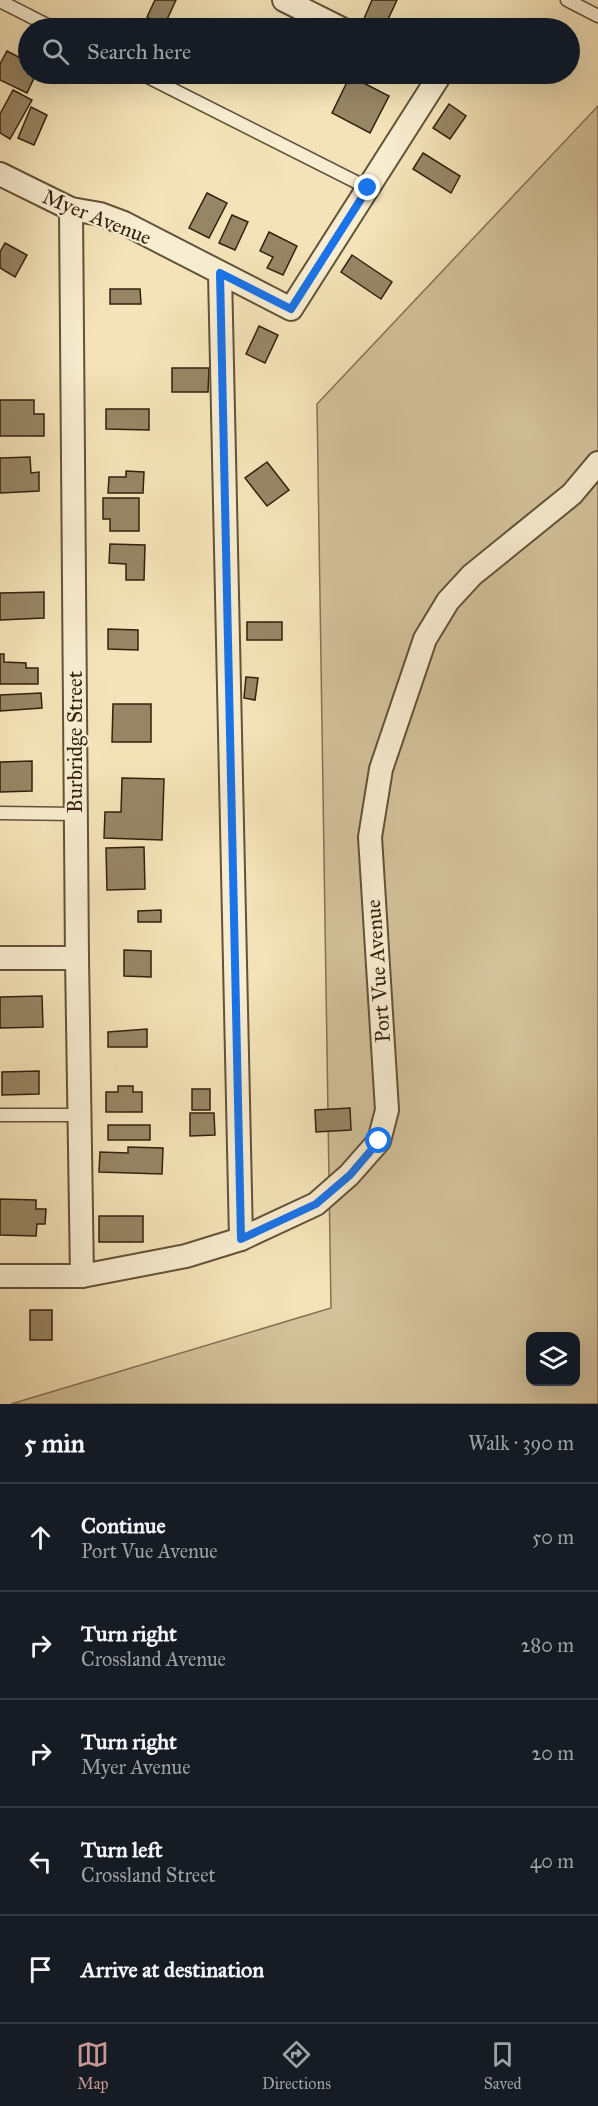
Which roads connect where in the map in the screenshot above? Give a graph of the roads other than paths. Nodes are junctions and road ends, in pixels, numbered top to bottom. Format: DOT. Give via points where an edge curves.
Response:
graph roads {
  1 [pos="284,0"];
  2 [pos="567,0"];
  3 [pos="0,2"];
  4 [pos="598,16"];
  5 [pos="33,18"];
  6 [pos="320,18"];
  7 [pos="162,84"];
  8 [pos="429,84"];
  9 [pos="0,174"];
  10 [pos="368,188"];
  11 [pos="71,209"];
  12 [pos="220,273"];
  13 [pos="598,463"];
  14 [pos="0,813"];
  15 [pos="76,814"];
  16 [pos="0,958"];
  17 [pos="76,958"];
  18 [pos="0,1115"];
  19 [pos="80,1115"];
  20 [pos="241,1239"];
  21 [pos="0,1276"];
  22 [pos="82,1276"];
  1 -- 6 [label="street"];
  2 -- 4 [label="lane"];
  3 -- 5 [label="lane"];
  7 -- 10 [label="lane"];
  8 -- 10 [label="street"];
  9 -- 11 [label="street, Myer Avenue"];
  10 -- 12 [label="street, Myer Avenue" via="291,309"];
  11 -- 12 [label="street, Myer Avenue" via="124,223"];
  11 -- 15 [label="street, Burbridge Street"];
  12 -- 20 [label="street"];
  13 -- 20 [label="street, Port Vue Avenue" via="572,494 472,575 448,601 425,639 381,769 370,837 387,1110 379,1141 350,1175 316,1204"];
  14 -- 15 [label="lane"];
  15 -- 17 [label="street, Burbridge Street"];
  16 -- 17 [label="street"];
  17 -- 19 [label="street, Burbridge Street"];
  18 -- 19 [label="lane"];
  19 -- 22 [label="street, Burbridge Street"];
  20 -- 22 [label="street, Port Vue Avenue" via="186,1256"];
  21 -- 22 [label="street, Port Vue Avenue"];
}
